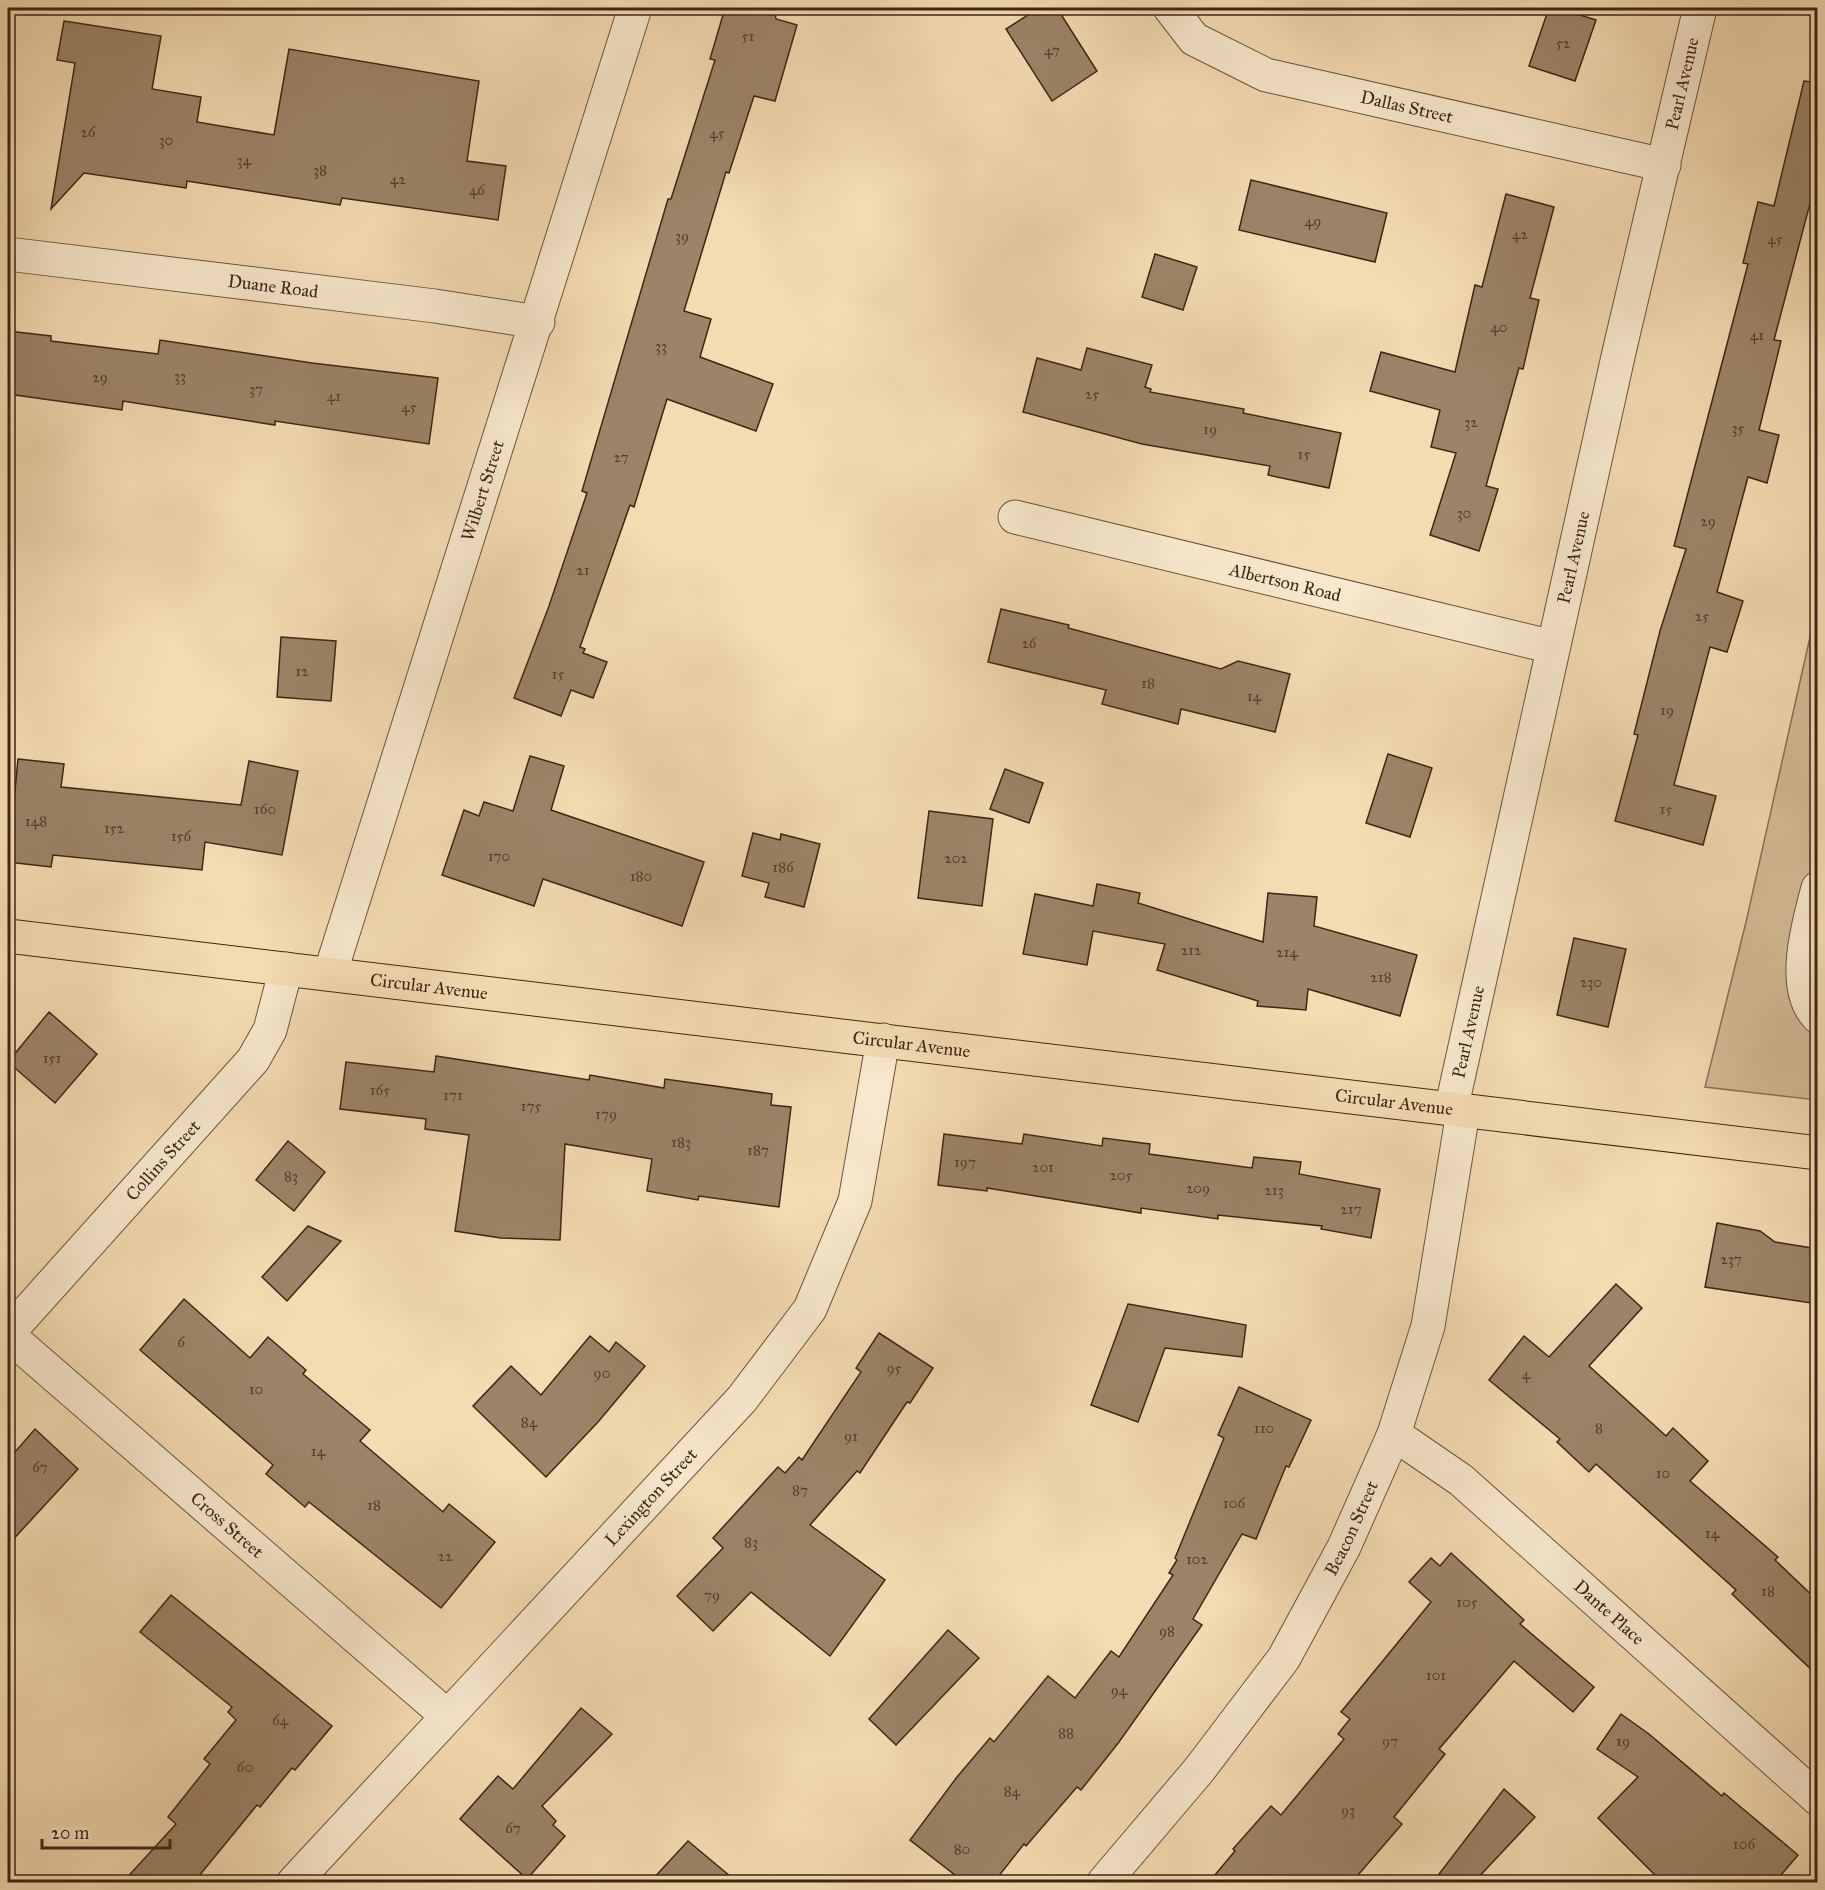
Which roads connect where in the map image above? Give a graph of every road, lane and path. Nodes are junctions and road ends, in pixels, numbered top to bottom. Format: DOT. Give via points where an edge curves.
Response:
graph roads {
  1 [pos="635,8"];
  2 [pos="1170,8"];
  3 [pos="1700,8"];
  4 [pos="1664,165"];
  5 [pos="8,254"];
  6 [pos="538,322"];
  7 [pos="1015,517"];
  8 [pos="1553,647"];
  9 [pos="1818,888"];
  10 [pos="8,936"];
  11 [pos="286,969"];
  12 [pos="330,974"];
  13 [pos="1818,1017"];
  14 [pos="883,1040"];
  15 [pos="1457,1111"];
  16 [pos="1818,1153"];
  17 [pos="8,1334"];
  18 [pos="1394,1434"];
  19 [pos="446,1715"];
  20 [pos="1818,1799"];
  21 [pos="294,1882"];
  22 [pos="1104,1882"];
  1 -- 6 [label="street, Wilbert Street"];
  2 -- 4 [label="street, Dallas Street" via="1194,39 1266,75"];
  3 -- 4 [label="street, Pearl Avenue"];
  4 -- 8 [label="street, Pearl Avenue"];
  5 -- 6 [label="street, Duane Road"];
  6 -- 12 [label="street, Wilbert Street"];
  7 -- 8 [label="street, Albertson Road"];
  8 -- 15 [label="street, Pearl Avenue"];
  9 -- 13 [label="street" via="1802,981"];
  10 -- 11 [label="main road, Circular Avenue"];
  11 -- 12 [label="main road, Circular Avenue"];
  11 -- 17 [label="street, Collins Street" via="270,1030 253,1060"];
  12 -- 14 [label="main road, Circular Avenue"];
  14 -- 15 [label="main road, Circular Avenue"];
  14 -- 19 [label="street, Lexington Street" via="855,1201 810,1309 742,1399"];
  15 -- 16 [label="main road, Circular Avenue"];
  15 -- 18 [label="street, Beacon Street" via="1428,1326"];
  17 -- 19 [label="street, Cross Street"];
  18 -- 20 [label="street, Dante Place" via="1461,1480"];
  18 -- 22 [label="street, Beacon Street" via="1344,1547 1284,1658 1199,1770"];
  19 -- 21 [label="street, Lexington Street"];
}
